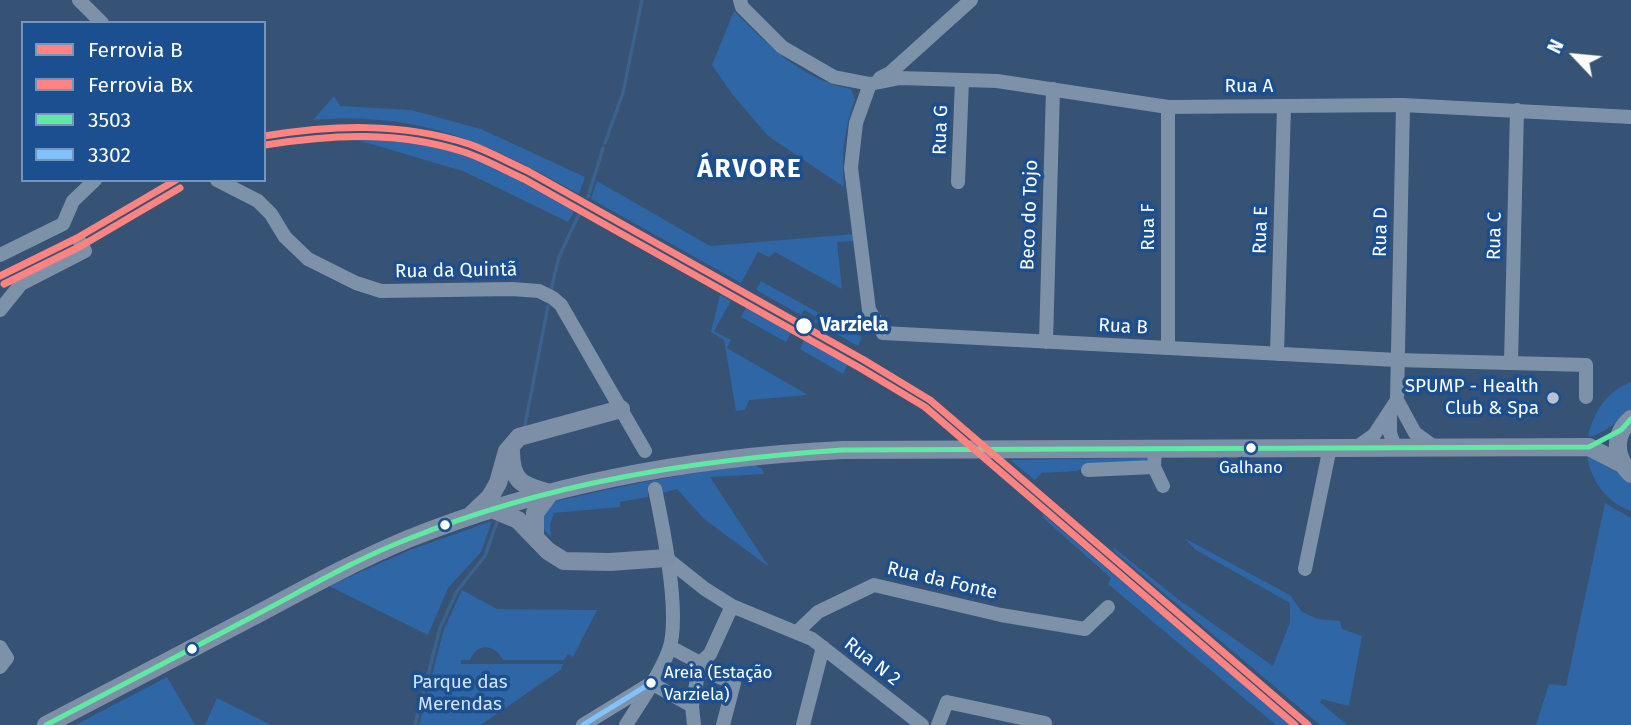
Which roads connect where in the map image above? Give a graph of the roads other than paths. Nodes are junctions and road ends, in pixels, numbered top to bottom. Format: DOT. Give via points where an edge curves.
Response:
graph roads {
  1 [pos="79,0"];
  2 [pos="740,0"];
  3 [pos="971,0"];
  4 [pos="100,21"];
  5 [pos="962,79"];
  6 [pos="870,84"];
  7 [pos="1053,89"];
  8 [pos="1403,105"];
  9 [pos="1284,106"];
  10 [pos="1168,107"];
  11 [pos="1517,110"];
  12 [pos="1631,117"];
  13 [pos="92,182"];
  14 [pos="221,182"];
  15 [pos="958,182"];
  16 [pos="80,242"];
  17 [pos="0,255"];
  18 [pos="0,310"];
  19 [pos="1046,342"];
  20 [pos="1168,348"];
  21 [pos="1277,354"];
  22 [pos="1397,360"];
  23 [pos="1511,363"];
  24 [pos="1586,397"];
  25 [pos="1397,408"];
  26 [pos="621,410"];
  27 [pos="1626,424"];
  28 [pos="511,445"];
  29 [pos="1330,447"];
  30 [pos="1357,447"];
  31 [pos="1395,447"];
  32 [pos="1434,447"];
  33 [pos="1590,447"];
  34 [pos="645,451"];
  35 [pos="1155,457"];
  36 [pos="1626,469"];
  37 [pos="1088,470"];
  38 [pos="1163,486"];
  39 [pos="655,489"];
  40 [pos="550,493"];
  41 [pos="494,510"];
  42 [pos="469,517"];
  43 [pos="535,535"];
  44 [pos="666,558"];
  45 [pos="1305,569"];
  46 [pos="732,606"];
  47 [pos="1108,607"];
  48 [pos="797,632"];
  49 [pos="0,647"];
  50 [pos="670,647"];
  51 [pos="823,647"];
  52 [pos="700,666"];
  53 [pos="0,667"];
  54 [pos="651,683"];
  55 [pos="692,706"];
  56 [pos="1045,723"];
  57 [pos="46,725"];
  58 [pos="583,725"];
  59 [pos="626,725"];
  60 [pos="694,725"];
  61 [pos="723,725"];
  62 [pos="803,725"];
  63 [pos="922,725"];
  64 [pos="938,725"];
  1 -- 4 [label="street"];
  2 -- 6 [label="street" via="782,47 834,77"];
  3 -- 6 [label="street" via="890,73"];
  5 -- 6 [label="street, Rua A" via="900,78"];
  5 -- 7 [label="street, Rua A"];
  5 -- 15 [label="street, Rua G"];
  6 -- 19 [label="street, Rua B" via="856,123 851,168 869,310 883,333"];
  7 -- 10 [label="street, Rua A"];
  7 -- 19 [label="street, Beco do Tojo"];
  8 -- 9 [label="street, Rua A"];
  8 -- 11 [label="street, Rua A"];
  8 -- 22 [label="street, Rua D"];
  9 -- 10 [label="street, Rua A"];
  9 -- 21 [label="street, Rua E"];
  10 -- 20 [label="street, Rua F"];
  11 -- 12 [label="street, Rua A"];
  11 -- 23 [label="street, Rua C"];
  13 -- 17 [label="street" via="73,201 68,223"];
  14 -- 26 [label="street, Rua da Quintã" via="258,201 308,259 356,283 382,291 512,289 539,291 553,298"];
  16 -- 18 [label="street" via="85,251 21,284"];
  19 -- 20 [label="street, Rua B"];
  20 -- 21 [label="street, Rua B"];
  21 -- 22 [label="street, Rua B"];
  22 -- 23 [label="street, Rua B"];
  22 -- 25 [label="street, Rua D"];
  23 -- 24 [label="street, Rua B" via="1586,365"];
  25 -- 30 [label="street"];
  25 -- 31 [label="street, Rua D" via="1390,433"];
  25 -- 32 [label="street"];
  26 -- 28 [label="main road" via="528,433"];
  26 -- 34 [label="street, Rua da Quintã"];
  27 -- 33 [label="main road"];
  27 -- 36 [label="main road" via="1617,441"];
  28 -- 40 [label="main road" via="517,480"];
  28 -- 42 [label="main road" via="490,497"];
  29 -- 30 [label="main road"];
  29 -- 35 [label="main road"];
  29 -- 45 [label="street"];
  30 -- 31 [label="main road"];
  31 -- 32 [label="main road"];
  32 -- 33 [label="main road"];
  33 -- 36 [label="main road"];
  35 -- 37 [label="street"];
  35 -- 38 [label="street"];
  35 -- 40 [label="main road" via="999,449 770,454 685,465"];
  39 -- 44 [label="street"];
  40 -- 41 [label="main road"];
  40 -- 43 [label="main road" via="535,513"];
  41 -- 42 [label="main road"];
  41 -- 43 [label="main road" via="518,520"];
  42 -- 57 [label="main road" via="337,572"];
  43 -- 44 [label="main road" via="548,551 565,561"];
  44 -- 46 [label="street"];
  44 -- 50 [label="street" via="673,611"];
  46 -- 48 [label="street"];
  46 -- 52 [label="street"];
  47 -- 48 [label="street, Rua da Fonte" via="1086,629 1001,615 874,585 818,612"];
  48 -- 51 [label="street, Rua N 2"];
  49 -- 53 [label="street" via="7,658"];
  50 -- 52 [label="street"];
  50 -- 54 [label="street"];
  51 -- 62 [label="street"];
  51 -- 63 [label="street, Rua N 2"];
  52 -- 55 [label="street"];
  52 -- 61 [label="street" via="734,683"];
  54 -- 55 [label="street"];
  54 -- 58 [label="street"];
  54 -- 59 [label="street"];
  55 -- 60 [label="street"];
  56 -- 64 [label="street" via="947,702"];
}
